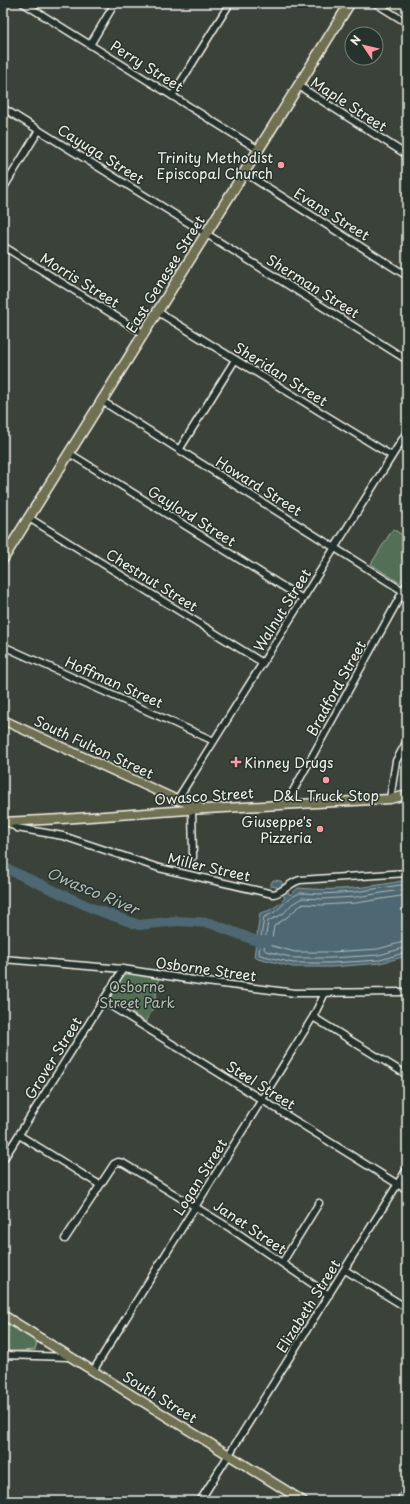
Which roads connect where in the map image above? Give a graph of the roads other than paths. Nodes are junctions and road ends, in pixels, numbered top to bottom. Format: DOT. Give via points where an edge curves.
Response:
graph roads {
  1 [pos="23,3"];
  2 [pos="115,3"];
  3 [pos="230,3"];
  4 [pos="350,3"];
  5 [pos="375,3"];
  6 [pos="407,23"];
  7 [pos="90,45"];
  8 [pos="299,86"];
  9 [pos="172,96"];
  10 [pos="3,108"];
  11 [pos="39,130"];
  12 [pos="259,150"];
  13 [pos="407,155"];
  14 [pos="245,173"];
  15 [pos="3,189"];
  16 [pos="206,234"];
  17 [pos="3,246"];
  18 [pos="407,276"];
  19 [pos="158,312"];
  20 [pos="144,334"];
  21 [pos="235,360"];
  22 [pos="407,360"];
  23 [pos="102,401"];
  24 [pos="407,432"];
  25 [pos="179,450"];
  26 [pos="69,454"];
  27 [pos="392,456"];
  28 [pos="29,518"];
  29 [pos="335,548"];
  30 [pos="5,553"];
  31 [pos="407,584"];
  32 [pos="403,591"];
  33 [pos="303,599"];
  34 [pos="3,646"];
  35 [pos="263,663"];
  36 [pos="3,720"];
  37 [pos="214,741"];
  38 [pos="407,741"];
  39 [pos="407,795"];
  40 [pos="390,799"];
  41 [pos="177,800"];
  42 [pos="286,804"];
  43 [pos="220,808"];
  44 [pos="192,809"];
  45 [pos="176,811"];
  46 [pos="6,822"];
  47 [pos="193,857"];
  48 [pos="407,873"];
  49 [pos="3,960"];
  50 [pos="122,969"];
  51 [pos="407,992"];
  52 [pos="325,993"];
  53 [pos="103,1001"];
  54 [pos="313,1017"];
  55 [pos="407,1075"];
  56 [pos="262,1100"];
  57 [pos="18,1135"];
  58 [pos="6,1150"];
  59 [pos="3,1160"];
  60 [pos="407,1169"];
  61 [pos="398,1184"];
  62 [pos="100,1185"];
  63 [pos="407,1190"];
  64 [pos="319,1203"];
  65 [pos="196,1207"];
  66 [pos="65,1239"];
  67 [pos="282,1263"];
  68 [pos="344,1270"];
  69 [pos="329,1295"];
  70 [pos="407,1308"];
  71 [pos="3,1315"];
  72 [pos="3,1356"];
  73 [pos="70,1357"];
  74 [pos="93,1371"];
  75 [pos="228,1456"];
  76 [pos="407,1489"];
  77 [pos="3,1496"];
  78 [pos="11,1501"];
  79 [pos="200,1501"];
  80 [pos="303,1501"];
  81 [pos="400,1501"];
  1 -- 7 [label="street, Perry Street"];
  2 -- 7 [label="street"];
  3 -- 9 [label="street"];
  4 -- 8 [label="highway, East Genesee Street"];
  5 -- 6 [label="street"];
  7 -- 9 [label="street, Perry Street"];
  8 -- 12 [label="highway, East Genesee Street"];
  8 -- 13 [label="street, Maple Street"];
  9 -- 12 [label="street, Perry Street"];
  10 -- 11 [label="street, Cayuga Street"];
  11 -- 15 [label="street"];
  11 -- 16 [label="street, Cayuga Street"];
  12 -- 14 [label="highway, East Genesee Street"];
  14 -- 16 [label="highway, East Genesee Street"];
  14 -- 18 [label="street, Evans Street"];
  16 -- 19 [label="highway, East Genesee Street"];
  16 -- 22 [label="street, Sherman Street"];
  17 -- 20 [label="street, Morris Street"];
  19 -- 20 [label="highway, East Genesee Street"];
  19 -- 21 [label="street, Sheridan Street"];
  20 -- 23 [label="highway, East Genesee Street"];
  21 -- 25 [label="street"];
  21 -- 27 [label="street, Sheridan Street"];
  23 -- 25 [label="street, Howard Street"];
  23 -- 26 [label="highway, East Genesee Street"];
  24 -- 27 [label="street, Walnut Street"];
  25 -- 29 [label="street, Howard Street"];
  26 -- 28 [label="highway, East Genesee Street"];
  26 -- 33 [label="street, Gaylord Street"];
  27 -- 29 [label="street, Walnut Street"];
  28 -- 30 [label="highway, East Genesee Street"];
  28 -- 35 [label="street, Chestnut Street"];
  29 -- 32 [label="street, Howard Street"];
  29 -- 33 [label="street, Walnut Street"];
  31 -- 32 [label="street, Bradford Street"];
  32 -- 42 [label="street, Bradford Street"];
  33 -- 35 [label="street, Walnut Street"];
  34 -- 37 [label="street, Hoffman Street"];
  35 -- 37 [label="street, Walnut Street"];
  36 -- 41 [label="main road, South Fulton Street"];
  37 -- 41 [label="street, Walnut Street"];
  38 -- 40 [label="street" via="396,761"];
  39 -- 40 [label="main road, Owasco Street"];
  40 -- 42 [label="main road, Owasco Street"];
  41 -- 43 [label="main road, South Fulton Street"];
  41 -- 45 [label="main road"];
  42 -- 43 [label="main road, Owasco Street"];
  43 -- 44 [label="main road, Owasco Street"];
  44 -- 45 [label="main road, Owasco Street"];
  44 -- 47 [label="street"];
  45 -- 46 [label="main road, Owasco Street"];
  46 -- 48 [label="street, Miller Street" via="17,828 63,836 159,868 277,893 300,880"];
  49 -- 50 [label="street, Osborne Street"];
  50 -- 52 [label="street, Osborne Street" via="271,991"];
  50 -- 53 [label="street, Grover Street"];
  51 -- 52 [label="street, Osborne Street"];
  52 -- 54 [label="street, Logan Street"];
  53 -- 56 [label="street, Steel Street"];
  53 -- 57 [label="street, Grover Street"];
  54 -- 55 [label="street"];
  54 -- 56 [label="street, Logan Street"];
  56 -- 61 [label="street, Steel Street"];
  56 -- 65 [label="street, Logan Street"];
  57 -- 58 [label="street, Grover Street"];
  57 -- 62 [label="street"];
  58 -- 59 [label="street, Grover Street"];
  60 -- 61 [label="street, Elizabeth Street"];
  61 -- 63 [label="street, Steel Street"];
  61 -- 68 [label="street, Elizabeth Street"];
  62 -- 65 [label="street, Janet Street" via="116,1163 123,1162"];
  62 -- 66 [label="street, Janet Street"];
  64 -- 67 [label="street"];
  65 -- 67 [label="street, Janet Street"];
  65 -- 74 [label="street, Logan Street"];
  67 -- 69 [label="street, Janet Street"];
  68 -- 69 [label="street, Elizabeth Street"];
  68 -- 70 [label="street"];
  69 -- 75 [label="street, Elizabeth Street"];
  71 -- 73 [label="main road, South Street"];
  72 -- 73 [label="street"];
  73 -- 74 [label="main road, South Street"];
  74 -- 75 [label="main road, South Street"];
  75 -- 79 [label="street, Elizabeth Street"];
  75 -- 80 [label="main road, South Street"];
  76 -- 81 [label="street"];
  77 -- 78 [label="street"];
}
